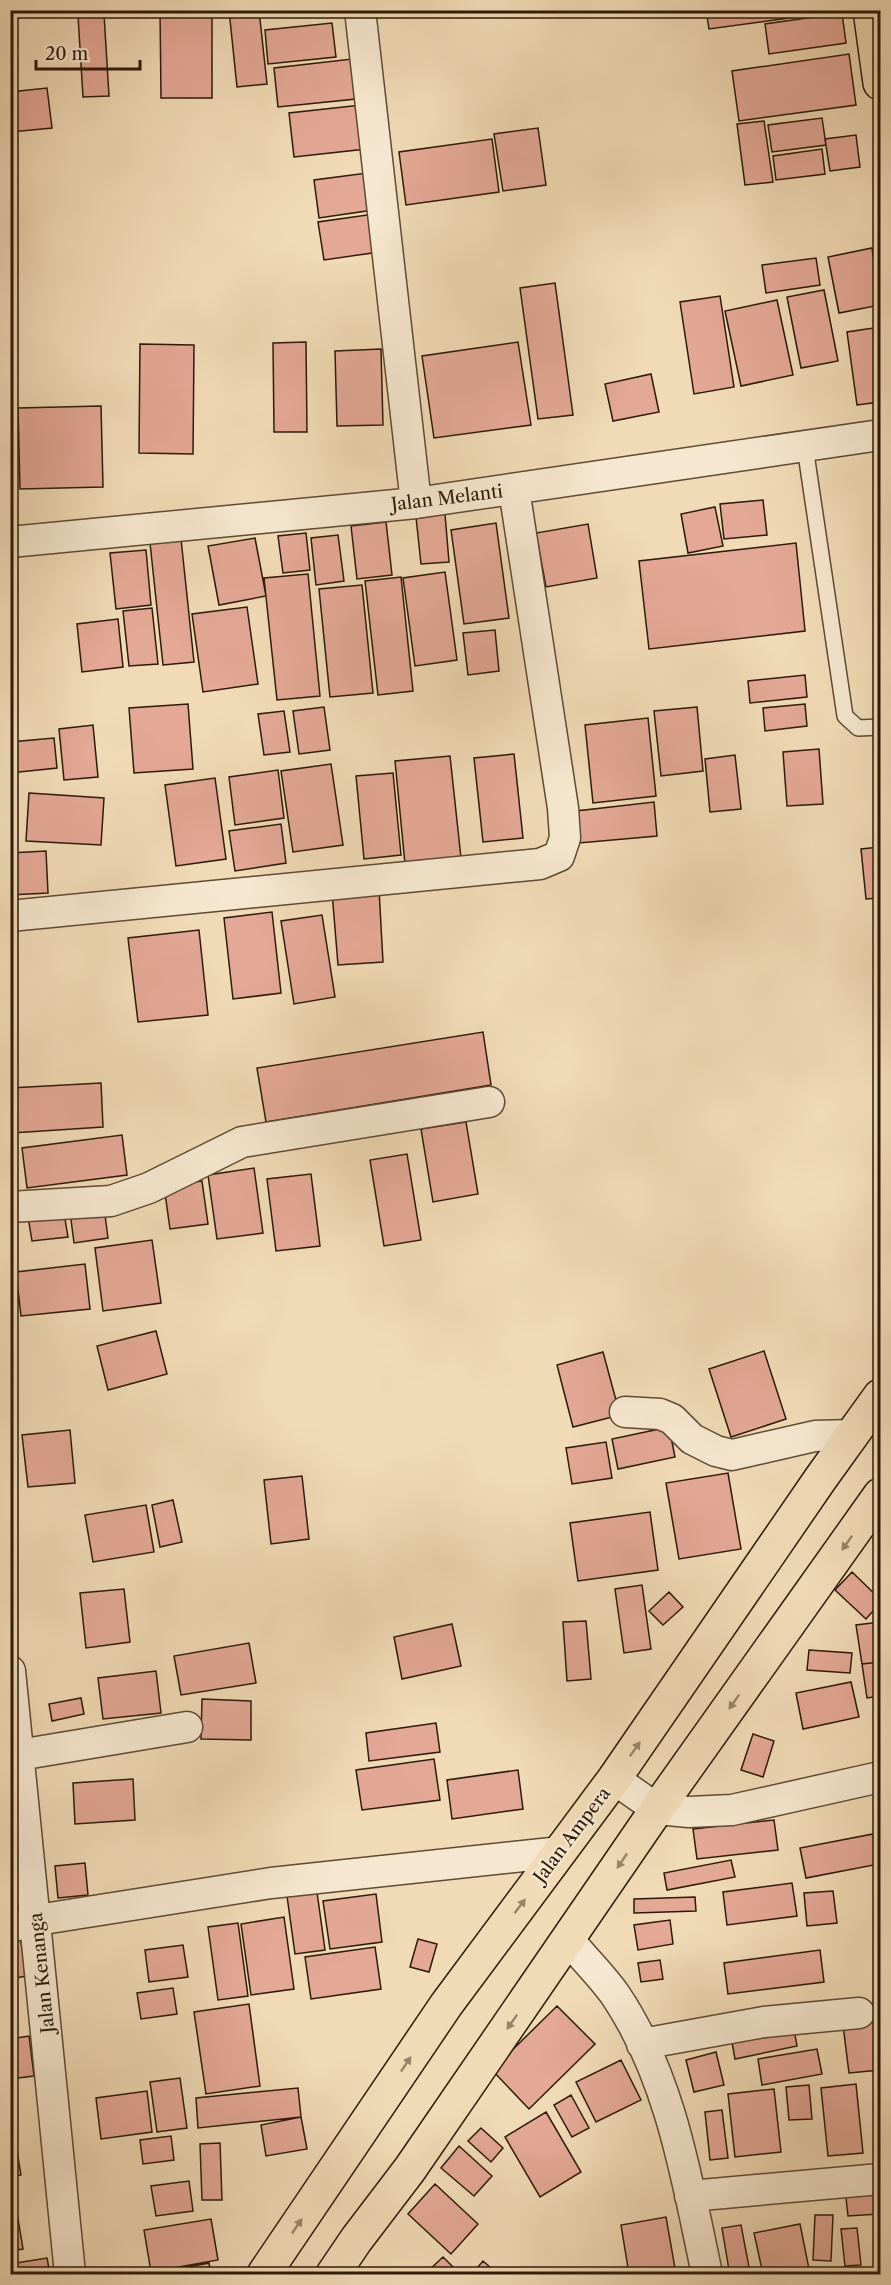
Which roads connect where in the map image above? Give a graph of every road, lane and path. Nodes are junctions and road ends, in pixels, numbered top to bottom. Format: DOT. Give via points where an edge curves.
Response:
graph roads {
  1 [pos="360,10"];
  2 [pos="870,10"];
  3 [pos="880,83"];
  4 [pos="880,435"];
  5 [pos="805,447"];
  6 [pos="514,489"];
  7 [pos="416,503"];
  8 [pos="10,542"];
  9 [pos="880,727"];
  10 [pos="10,916"];
  11 [pos="489,1102"];
  12 [pos="10,1207"];
  13 [pos="880,1396"];
  14 [pos="624,1412"];
  15 [pos="852,1435"];
  16 [pos="880,1495"];
  17 [pos="10,1671"];
  18 [pos="188,1727"];
  19 [pos="19,1755"];
  20 [pos="880,1777"];
  21 [pos="614,1779"];
  22 [pos="657,1809"];
  23 [pos="561,1852"];
  24 [pos="24,1923"];
  25 [pos="569,1940"];
  26 [pos="858,2013"];
  27 [pos="642,2044"];
  28 [pos="880,2179"];
  29 [pos="690,2196"];
  30 [pos="70,2274"];
  31 [pos="264,2274"];
  32 [pos="333,2274"];
  33 [pos="707,2274"];
  1 -- 7 [label="street"];
  2 -- 3 [label="main road"];
  4 -- 5 [label="street, Jalan Melanti"];
  5 -- 6 [label="street, Jalan Melanti"];
  5 -- 9 [label="lane" via="845,716 858,728"];
  6 -- 7 [label="street, Jalan Melanti"];
  6 -- 10 [label="street" via="563,807 565,838 559,856 540,864"];
  7 -- 8 [label="street, Jalan Melanti"];
  11 -- 12 [label="street" via="242,1142 149,1188 111,1201"];
  13 -- 15 [label="main road, Jalan Ampera"];
  14 -- 15 [label="street" via="660,1414 672,1419 692,1439 732,1455 815,1436"];
  21 -- 15 [label="main road, Jalan Ampera, one-way"];
  16 -- 22 [label="main road, one-way"];
  17 -- 19 [label="street, Jalan Kenanga"];
  18 -- 19 [label="street"];
  19 -- 24 [label="street, Jalan Kenanga"];
  20 -- 22 [label="street" via="732,1810"];
  21 -- 22 [label="street"];
  21 -- 23 [label="main road, Jalan Ampera"];
  22 -- 25 [label="main road, one-way"];
  23 -- 24 [label="street" via="271,1883"];
  31 -- 23 [label="main road, Jalan Ampera, one-way" via="446,2005"];
  24 -- 30 [label="street, Jalan Kenanga"];
  25 -- 27 [label="street" via="616,1996"];
  25 -- 32 [label="main road, one-way"];
  26 -- 27 [label="street" via="764,2022"];
  27 -- 29 [label="street" via="679,2144"];
  28 -- 29 [label="street"];
  29 -- 33 [label="street"];
}
